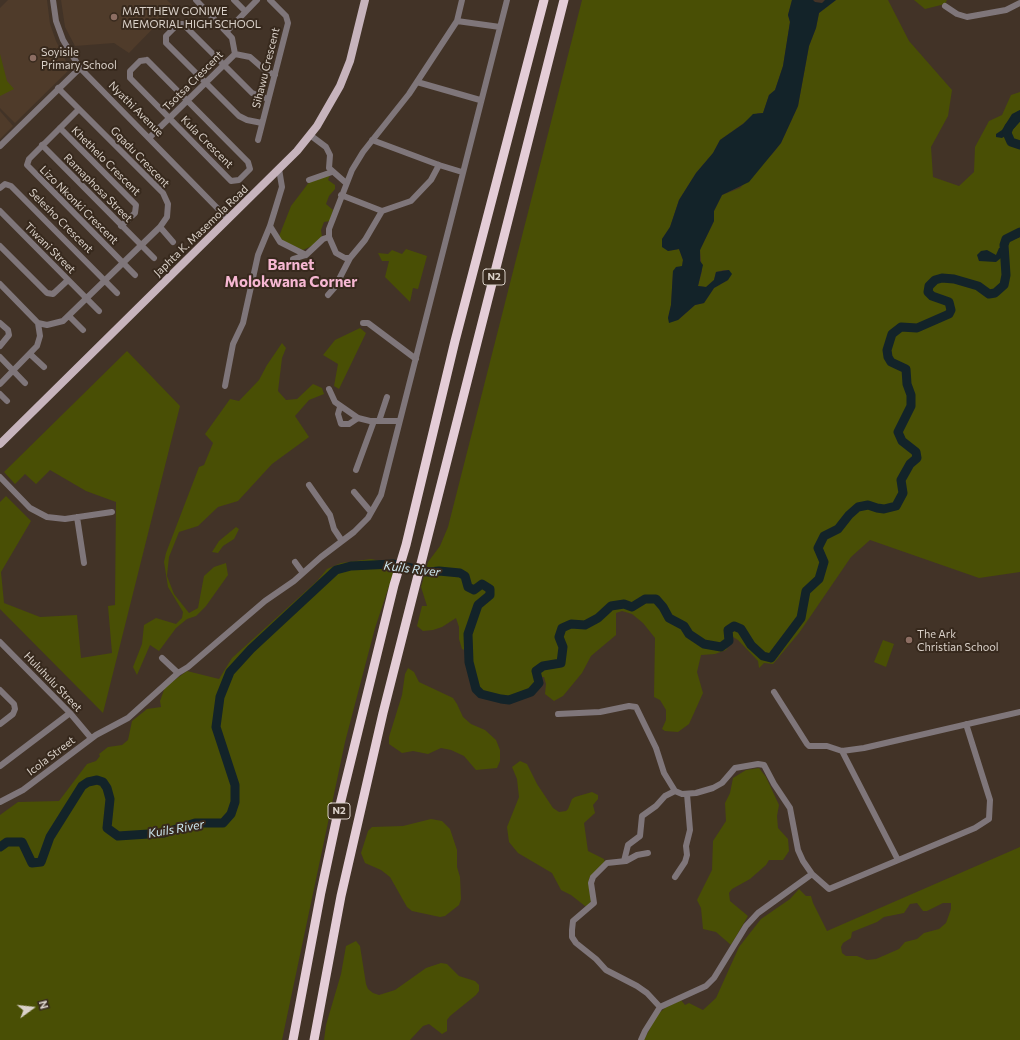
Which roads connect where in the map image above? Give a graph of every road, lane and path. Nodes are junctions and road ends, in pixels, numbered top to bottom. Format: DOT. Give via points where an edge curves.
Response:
graph roads {
  1 [pos="53,0"];
  2 [pos="196,0"];
  3 [pos="234,0"];
  4 [pos="257,0"];
  5 [pos="270,0"];
  6 [pos="365,0"];
  7 [pos="462,0"];
  8 [pos="507,0"];
  9 [pos="544,0"];
  10 [pos="564,0"];
  11 [pos="1020,3"];
  12 [pos="945,6"];
  13 [pos="245,12"];
  14 [pos="457,21"];
  15 [pos="500,27"];
  16 [pos="227,31"];
  17 [pos="235,54"];
  18 [pos="224,64"];
  19 [pos="80,68"];
  20 [pos="275,75"];
  21 [pos="417,82"];
  22 [pos="205,83"];
  23 [pos="58,88"];
  24 [pos="268,99"];
  25 [pos="187,100"];
  26 [pos="480,100"];
  27 [pos="79,109"];
  28 [pos="169,118"];
  29 [pos="262,123"];
  30 [pos="60,128"];
  31 [pos="310,135"];
  32 [pos="150,137"];
  33 [pos="258,140"];
  34 [pos="372,140"];
  35 [pos="42,145"];
  36 [pos="0,146"];
  37 [pos="438,165"];
  38 [pos="279,169"];
  39 [pos="332,172"];
  40 [pos="462,172"];
  41 [pos="309,180"];
  42 [pos="346,183"];
  43 [pos="0,188"];
  44 [pos="341,194"];
  45 [pos="0,211"];
  46 [pos="382,212"];
  47 [pos="228,219"];
  48 [pos="121,226"];
  49 [pos="270,226"];
  50 [pos="160,227"];
  51 [pos="329,237"];
  52 [pos="173,242"];
  53 [pos="140,245"];
  54 [pos="0,246"];
  55 [pos="306,255"];
  56 [pos="154,258"];
  57 [pos="350,258"];
  58 [pos="293,259"];
  59 [pos="122,262"];
  60 [pos="135,275"];
  61 [pos="68,280"];
  62 [pos="105,280"];
  63 [pos="0,284"];
  64 [pos="117,293"];
  65 [pos="328,295"];
  66 [pos="86,298"];
  67 [pos="99,311"];
  68 [pos="69,316"];
  69 [pos="0,322"];
  70 [pos="38,323"];
  71 [pos="363,323"];
  72 [pos="83,330"];
  73 [pos="0,346"];
  74 [pos="30,354"];
  75 [pos="0,358"];
  76 [pos="416,359"];
  77 [pos="44,367"];
  78 [pos="13,371"];
  79 [pos="25,383"];
  80 [pos="0,384"];
  81 [pos="225,386"];
  82 [pos="329,388"];
  83 [pos="0,394"];
  84 [pos="387,397"];
  85 [pos="7,401"];
  86 [pos="340,407"];
  87 [pos="358,418"];
  88 [pos="377,421"];
  89 [pos="399,421"];
  90 [pos="0,444"];
  91 [pos="356,470"];
  92 [pos="0,477"];
  93 [pos="309,485"];
  94 [pos="354,492"];
  95 [pos="112,512"];
  96 [pos="371,512"];
  97 [pos="77,517"];
  98 [pos="342,541"];
  99 [pos="295,562"];
  100 [pos="84,563"];
  101 [pos="303,573"];
  102 [pos="0,642"];
  103 [pos="162,658"];
  104 [pos="178,673"];
  105 [pos="0,690"];
  106 [pos="774,692"];
  107 [pos="1020,712"];
  108 [pos="70,713"];
  109 [pos="558,714"];
  110 [pos="0,724"];
  111 [pos="966,724"];
  112 [pos="91,738"];
  113 [pos="842,752"];
  114 [pos="0,766"];
  115 [pos="675,791"];
  116 [pos="687,794"];
  117 [pos="0,802"];
  118 [pos="648,853"];
  119 [pos="898,860"];
  120 [pos="624,861"];
  121 [pos="812,874"];
  122 [pos="675,877"];
  123 [pos="660,1007"];
  124 [pos="293,1040"];
  125 [pos="314,1040"];
  126 [pos="641,1040"];
  1 -- 19 [label="street, Nyathi Avenue" via="62,40"];
  2 -- 16 [label="street, Tsotsa Crescent"];
  3 -- 13 [label="street"];
  4 -- 13 [label="street"];
  5 -- 20 [label="street, Sihawu Crescent" via="286,16 288,23"];
  6 -- 31 [label="main road, Japhta K. Masemola Road" via="345,74 327,110"];
  7 -- 14 [label="street"];
  8 -- 15 [label="street, Icola Street"];
  9 -- 124 [label="highway, N2" via="455,340 337,817"];
  10 -- 125 [label="highway, N2" via="383,713 358,820"];
  11 -- 12 [label="street" via="1006,10 967,17"];
  13 -- 16 [label="street"];
  14 -- 15 [label="street"];
  14 -- 21 [label="street"];
  15 -- 26 [label="street, Icola Street"];
  16 -- 17 [label="street, Tsotsa Crescent" via="234,44"];
  17 -- 18 [label="street, Tsotsa Crescent"];
  17 -- 20 [label="street" via="250,58"];
  18 -- 22 [label="street, Tsotsa Crescent"];
  18 -- 22 [label="street, Sihawu Crescent" via="181,23 178,24 166,36 166,43"];
  18 -- 24 [label="street" via="252,93"];
  19 -- 23 [label="street"];
  19 -- 32 [label="street, Nyathi Avenue"];
  20 -- 24 [label="street, Sihawu Crescent"];
  21 -- 26 [label="street"];
  21 -- 34 [label="street"];
  22 -- 25 [label="street, Tsotsa Crescent"];
  22 -- 29 [label="street, Sihawu Crescent" via="239,116"];
  23 -- 27 [label="street, Gqadu Crescent"];
  23 -- 36 [label="street"];
  24 -- 29 [label="street, Sihawu Crescent"];
  25 -- 28 [label="street, Tsotsa Crescent"];
  25 -- 28 [label="street" via="147,60 140,61 130,71 130,78"];
  25 -- 28 [label="street, Kula Crescent" via="250,164 250,169 239,180 232,181"];
  26 -- 40 [label="street, Icola Street"];
  27 -- 30 [label="street, Lizo Nkonki Crescent"];
  27 -- 50 [label="street, Gqadu Crescent" via="163,193 168,211"];
  28 -- 32 [label="street, Tsotsa Crescent"];
  29 -- 33 [label="street, Sihawu Crescent"];
  30 -- 35 [label="street, Lizo Nkonki Crescent"];
  30 -- 48 [label="street, Khethelo Crescent" via="136,205 135,213"];
  31 -- 38 [label="main road, Japhta K. Masemola Road"];
  31 -- 39 [label="street" via="330,154 329,167"];
  32 -- 47 [label="street, Nyathi Avenue"];
  34 -- 37 [label="street"];
  34 -- 42 [label="street"];
  35 -- 48 [label="street, Ramaphosa Street"];
  35 -- 59 [label="street, Lizo Nkonki Crescent" via="27,162 29,168"];
  37 -- 40 [label="street"];
  37 -- 46 [label="street" via="431,180 412,201"];
  38 -- 47 [label="main road, Japhta K. Masemola Road"];
  38 -- 49 [label="street" via="282,188"];
  39 -- 41 [label="street"];
  39 -- 42 [label="street"];
  40 -- 76 [label="street, Icola Street"];
  42 -- 44 [label="street"];
  43 -- 62 [label="street, Selesho Crescent" via="5,184 12,186"];
  44 -- 46 [label="street"];
  44 -- 51 [label="street"];
  45 -- 61 [label="street, Tiwani Street"];
  46 -- 57 [label="street" via="365,240"];
  47 -- 90 [label="main road, Japhta K. Masemola Road"];
  48 -- 53 [label="street, Ramaphosa Street"];
  49 -- 55 [label="street" via="280,242"];
  49 -- 81 [label="street" via="258,255 243,323 233,344"];
  50 -- 52 [label="street"];
  50 -- 53 [label="street, Gqadu Crescent"];
  51 -- 55 [label="street"];
  51 -- 57 [label="street" via="336,253"];
  53 -- 56 [label="street"];
  53 -- 59 [label="street, Gqadu Crescent"];
  54 -- 61 [label="street" via="47,293 53,294"];
  55 -- 58 [label="street"];
  57 -- 65 [label="street"];
  59 -- 60 [label="street"];
  59 -- 62 [label="street, Gqadu Crescent"];
  61 -- 66 [label="street, Tiwani Street"];
  62 -- 64 [label="street"];
  62 -- 66 [label="street, Gqadu Crescent"];
  63 -- 70 [label="street"];
  66 -- 67 [label="street"];
  66 -- 68 [label="street, Gqadu Crescent"];
  68 -- 70 [label="street, Gqadu Crescent" via="54,324"];
  68 -- 72 [label="street"];
  69 -- 73 [label="street" via="8,330 9,335"];
  70 -- 74 [label="street" via="39,342"];
  71 -- 76 [label="street" via="368,323"];
  74 -- 77 [label="street"];
  74 -- 78 [label="street"];
  75 -- 78 [label="street"];
  76 -- 89 [label="street, Icola Street"];
  78 -- 79 [label="street"];
  78 -- 80 [label="street"];
  82 -- 86 [label="street"];
  83 -- 85 [label="street"];
  84 -- 88 [label="street"];
  86 -- 87 [label="street"];
  86 -- 87 [label="street" via="338,414 341,424 350,424"];
  87 -- 88 [label="street"];
  88 -- 89 [label="street"];
  88 -- 91 [label="street"];
  89 -- 96 [label="street, Icola Street" via="381,494"];
  92 -- 97 [label="street" via="38,513 59,519"];
  93 -- 98 [label="street" via="330,515 334,529"];
  94 -- 96 [label="street"];
  95 -- 97 [label="street"];
  96 -- 98 [label="street, Icola Street" via="354,532"];
  97 -- 100 [label="street"];
  98 -- 101 [label="street, Icola Street"];
  99 -- 101 [label="street"];
  101 -- 104 [label="street, Icola Street"];
  102 -- 108 [label="street, Huluhulu Street"];
  103 -- 104 [label="street"];
  104 -- 112 [label="street, Icola Street" via="141,706"];
  105 -- 110 [label="street" via="14,704 15,709 13,714"];
  106 -- 113 [label="street" via="807,744 827,746"];
  107 -- 111 [label="street"];
  108 -- 112 [label="street, Huluhulu Street"];
  108 -- 114 [label="street"];
  109 -- 115 [label="street" via="636,707 656,748 664,773"];
  111 -- 113 [label="street"];
  111 -- 119 [label="street" via="990,800 989,818 975,828"];
  112 -- 117 [label="street, Icola Street" via="29,786"];
  113 -- 119 [label="street"];
  115 -- 116 [label="street"];
  115 -- 120 [label="street" via="665,796 642,816 640,836 628,845"];
  116 -- 121 [label="street" via="713,788 722,783 735,768 764,765 790,808 798,850"];
  116 -- 122 [label="street" via="690,830 686,846 687,855"];
  118 -- 120 [label="street"];
  119 -- 121 [label="street" via="832,889 826,888"];
  120 -- 123 [label="street" via="607,863 592,877 590,889 594,903 573,920 572,937 609,973 637,986"];
  121 -- 123 [label="street" via="746,926 714,978 706,986"];
  123 -- 126 [label="street"];
}
